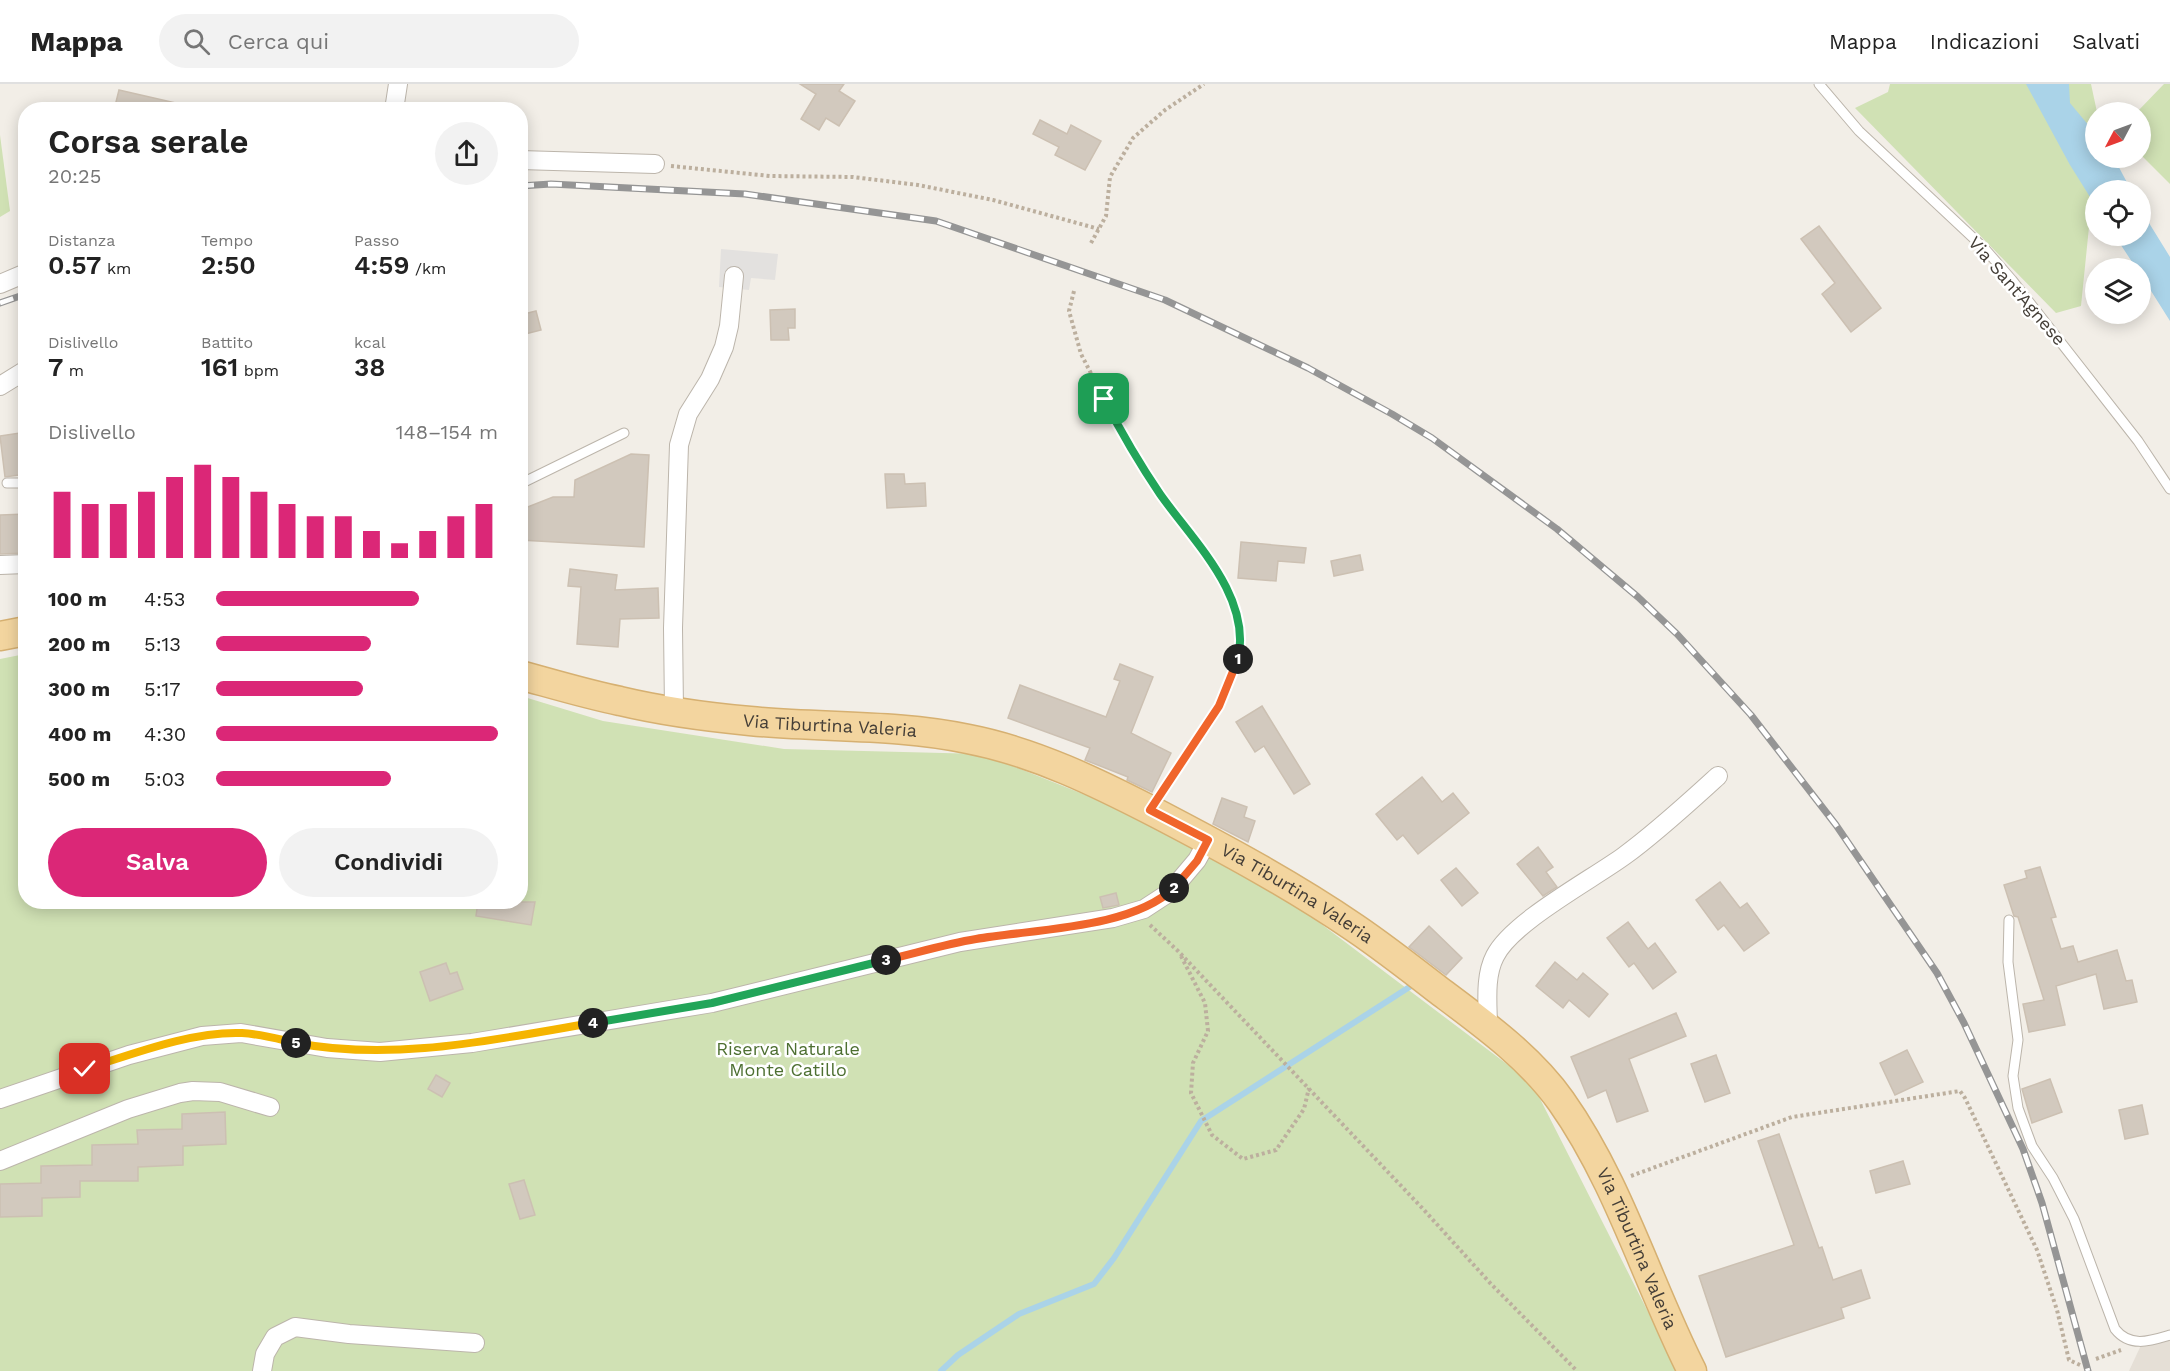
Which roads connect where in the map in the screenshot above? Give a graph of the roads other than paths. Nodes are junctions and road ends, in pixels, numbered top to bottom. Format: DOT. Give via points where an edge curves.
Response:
graph roads {
  1 [pos="398,84"];
  2 [pos="1819,84"];
  3 [pos="395,102"];
  4 [pos="528,159"];
  5 [pos="656,164"];
  6 [pos="18,276"];
  7 [pos="734,276"];
  8 [pos="0,284"];
  9 [pos="18,375"];
  10 [pos="0,386"];
  11 [pos="624,434"];
  12 [pos="528,480"];
  13 [pos="7,483"];
  14 [pos="18,483"];
  15 [pos="2170,489"];
  16 [pos="18,564"];
  17 [pos="0,565"];
  18 [pos="18,633"];
  19 [pos="0,636"];
  20 [pos="528,677"];
  21 [pos="674,710"];
  22 [pos="1718,776"];
  23 [pos="1208,840"];
  24 [pos="2009,920"];
  25 [pos="1488,1028"];
  26 [pos="0,1099"];
  27 [pos="270,1107"];
  28 [pos="0,1161"];
  29 [pos="2170,1335"];
  30 [pos="475,1343"];
  31 [pos="262,1371"];
  32 [pos="1692,1371"];
  1 -- 3 [label="street"];
  2 -- 15 [label="lane, Via Sant'Agnese" via="1859,131 2012,279 2138,441"];
  4 -- 5 [label="street"];
  6 -- 8 [label="street"];
  7 -- 21 [label="street" via="724,347 688,414 679,445"];
  9 -- 10 [label="street"];
  11 -- 12 [label="lane"];
  13 -- 14 [label="lane"];
  16 -- 17 [label="street"];
  18 -- 19 [label="main road"];
  20 -- 21 [label="main road, Via Tiburtina Valeria" via="622,702"];
  21 -- 23 [label="main road, Via Tiburtina Valeria" via="744,720 911,731 967,739 1065,770"];
  22 -- 25 [label="street" via="1644,841 1534,916 1509,938 1491,965"];
  23 -- 25 [label="main road, Via Tiburtina Valeria" via="1354,927"];
  23 -- 26 [label="street" via="1180,882 1152,905 1082,924 960,942 712,1003 472,1043 380,1052 327,1048 241,1033 202,1036 129,1055"];
  24 -- 29 [label="lane" via="2008,962 2018,1040 2013,1076 2020,1119 2074,1219 2115,1329 2125,1338 2142,1343"];
  25 -- 32 [label="main road, Via Tiburtina Valeria" via="1550,1086 1577,1125 1608,1184"];
  27 -- 28 [label="street" via="220,1092 180,1093 111,1115"];
  30 -- 31 [label="street" via="295,1327 275,1337 265,1354"];
}
